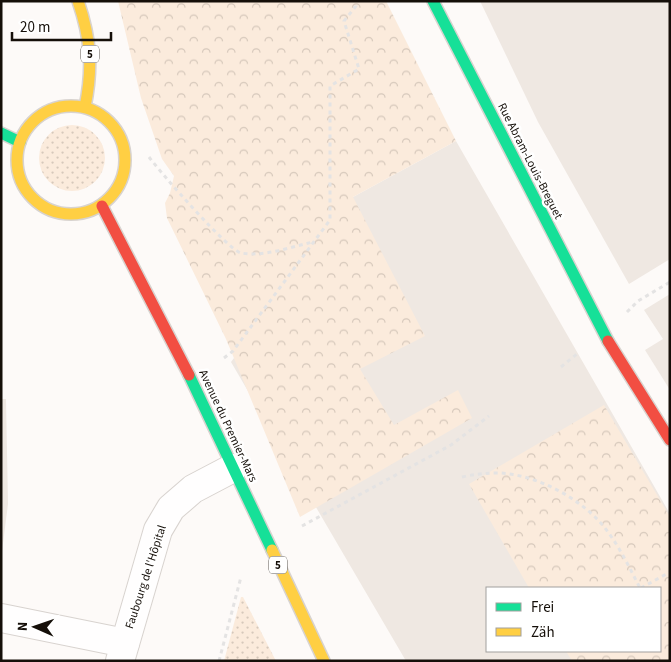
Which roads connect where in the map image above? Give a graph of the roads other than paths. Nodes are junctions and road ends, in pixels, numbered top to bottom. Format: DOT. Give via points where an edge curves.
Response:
graph roads {
  1 [pos="78,1"];
  2 [pos="433,1"];
  3 [pos="85,107"];
  4 [pos="1,133"];
  5 [pos="20,142"];
  6 [pos="102,206"];
  7 [pos="670,440"];
  8 [pos="232,468"];
  9 [pos="1,618"];
  10 [pos="123,652"];
  11 [pos="324,661"];
  1 -- 3 [label="main road, 5" via="87,28 90,57"];
  2 -- 7 [label="main road, Rue Abram-Louis-Breguet" via="603,333"];
  3 -- 5 [label="main road" via="53,108 27,128"];
  3 -- 6 [label="main road" via="114,126 123,142 126,159 116,192"];
  4 -- 5 [label="main road"];
  5 -- 6 [label="main road" via="17,170 28,195 38,204 50,211 77,215"];
  6 -- 8 [label="main road, Avenue du Premier-Mars / 5"];
  8 -- 10 [label="street, Faubourg de l'Hôpital" via="193,489 171,508 158,530"];
  8 -- 11 [label="main road, Avenue du Premier-Mars / 5"];
  9 -- 10 [label="street"];
}
